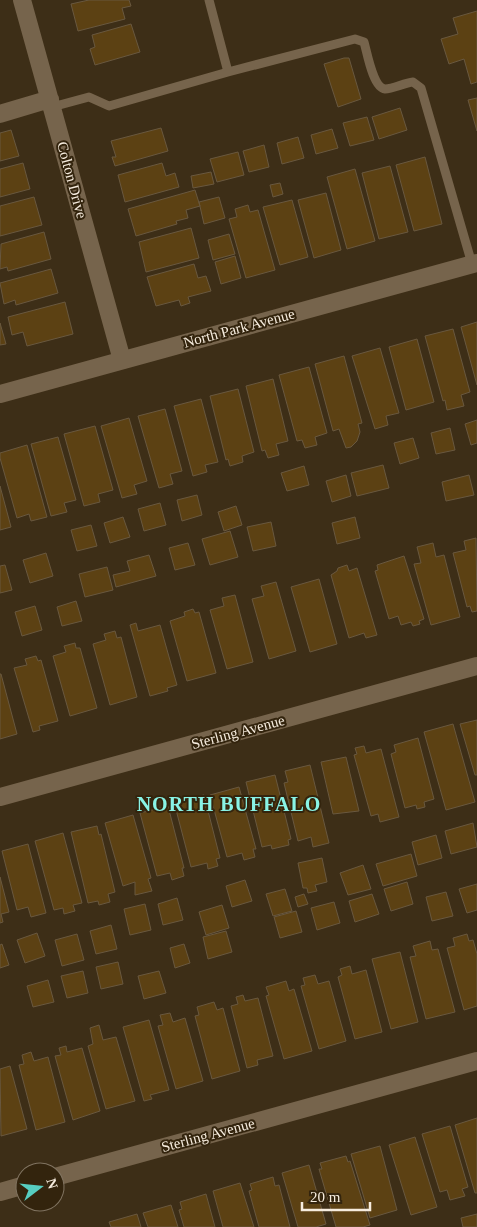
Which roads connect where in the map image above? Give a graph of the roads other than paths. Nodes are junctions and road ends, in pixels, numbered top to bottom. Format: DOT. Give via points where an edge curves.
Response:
graph roads {
  1 [pos="22,0"];
  2 [pos="209,0"];
  3 [pos="228,72"];
  4 [pos="51,103"];
  5 [pos="0,114"];
  6 [pos="475,263"];
  7 [pos="122,360"];
  8 [pos="0,394"];
  9 [pos="477,666"];
  10 [pos="0,797"];
  11 [pos="477,1061"];
  12 [pos="65,1174"];
  13 [pos="15,1188"];
  14 [pos="0,1192"];
  1 -- 4 [label="street, Colton Drive"];
  2 -- 3 [label="lane"];
  3 -- 4 [label="lane" via="109,106 89,97"];
  3 -- 6 [label="lane" via="355,39 364,42 374,79 380,86 412,82 421,88"];
  4 -- 5 [label="street"];
  4 -- 7 [label="street, Colton Drive"];
  6 -- 7 [label="street, North Park Avenue"];
  7 -- 8 [label="street, North Park Avenue"];
  9 -- 10 [label="street, Sterling Avenue"];
  11 -- 12 [label="street, Sterling Avenue"];
  13 -- 14 [label="street"];
}
